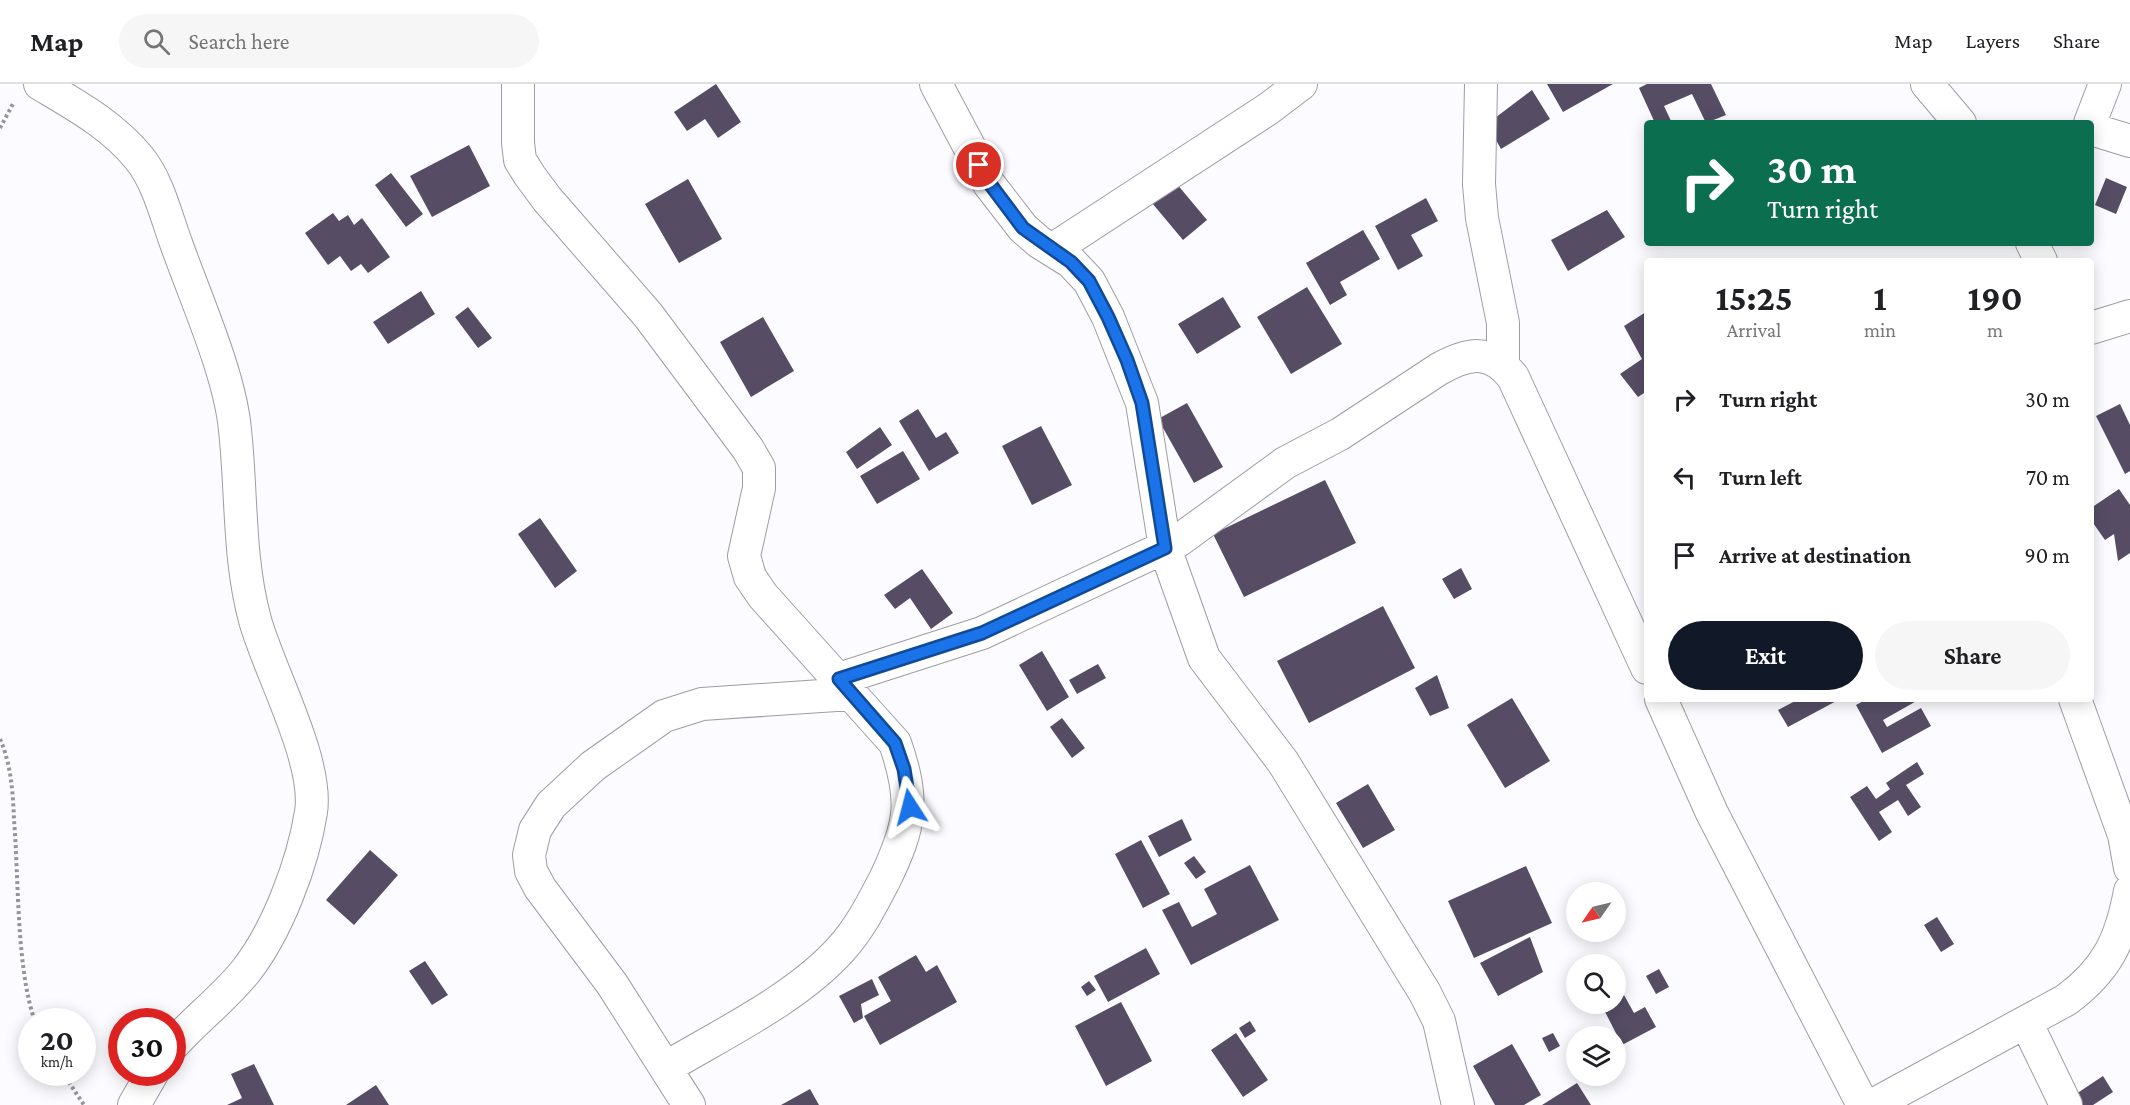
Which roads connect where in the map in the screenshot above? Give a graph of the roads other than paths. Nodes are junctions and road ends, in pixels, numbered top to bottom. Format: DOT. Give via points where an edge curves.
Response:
graph roads {
  1 [pos="518,84"];
  2 [pos="936,84"];
  3 [pos="1301,84"];
  4 [pos="1481,84"];
  5 [pos="1928,84"];
  6 [pos="2105,84"];
  7 [pos="28,91"];
  8 [pos="1958,120"];
  9 [pos="2091,120"];
  10 [pos="2094,130"];
  11 [pos="2130,141"];
  12 [pos="1052,250"];
  13 [pos="2130,316"];
  14 [pos="2094,327"];
  15 [pos="1503,365"];
  16 [pos="1165,548"];
  17 [pos="1644,661"];
  18 [pos="845,686"];
  19 [pos="1662,702"];
  20 [pos="2076,702"];
  21 [pos="2130,868"];
  22 [pos="2129,898"];
  23 [pos="2130,969"];
  24 [pos="2087,984"];
  25 [pos="2026,1022"];
  26 [pos="186,1032"];
  27 [pos="667,1067"];
  28 [pos="145,1086"];
  29 [pos="134,1105"];
  30 [pos="689,1105"];
  31 [pos="1458,1105"];
  32 [pos="1863,1105"];
  33 [pos="1873,1105"];
  34 [pos="2066,1105"];
  1 -- 18 [label="street" via="520,160 547,199 648,315 748,449 759,468 759,488 744,556 750,577"];
  2 -- 12 [label="street" via="990,184 1023,228"];
  3 -- 12 [label="street"];
  4 -- 15 [label="street" via="1479,184 1503,323"];
  5 -- 8 [label="street"];
  6 -- 9 [label="street"];
  7 -- 26 [label="street" via="93,115 119,134 142,162 158,195 223,377 235,428 246,577 256,621 300,742 310,785 312,808 307,835 273,930 244,973"];
  10 -- 11 [label="street"];
  12 -- 16 [label="street" via="1071,262 1089,281 1127,360 1142,403"];
  13 -- 14 [label="street"];
  15 -- 16 [label="street" via="1475,355 1455,360 1340,434 1285,463"];
  15 -- 17 [label="street" via="1532,415"];
  16 -- 18 [label="street" via="982,633"];
  16 -- 31 [label="street" via="1204,658 1282,762 1425,993 1439,1021"];
  18 -- 27 [label="street" via="895,743 910,807 901,846 867,915 841,950 794,990"];
  18 -- 27 [label="street" via="702,704 664,716 593,766 551,805 535,830 529,855 531,871 540,888 612,984"];
  19 -- 32 [label="street" via="1712,813"];
  20 -- 21 [label="street" via="2124,836"];
  22 -- 24 [label="street" via="2125,920 2108,959"];
  23 -- 24 [label="street"];
  24 -- 25 [label="street"];
  25 -- 33 [label="street"];
  25 -- 34 [label="street"];
  27 -- 30 [label="street"];
  28 -- 29 [label="street"];
}
